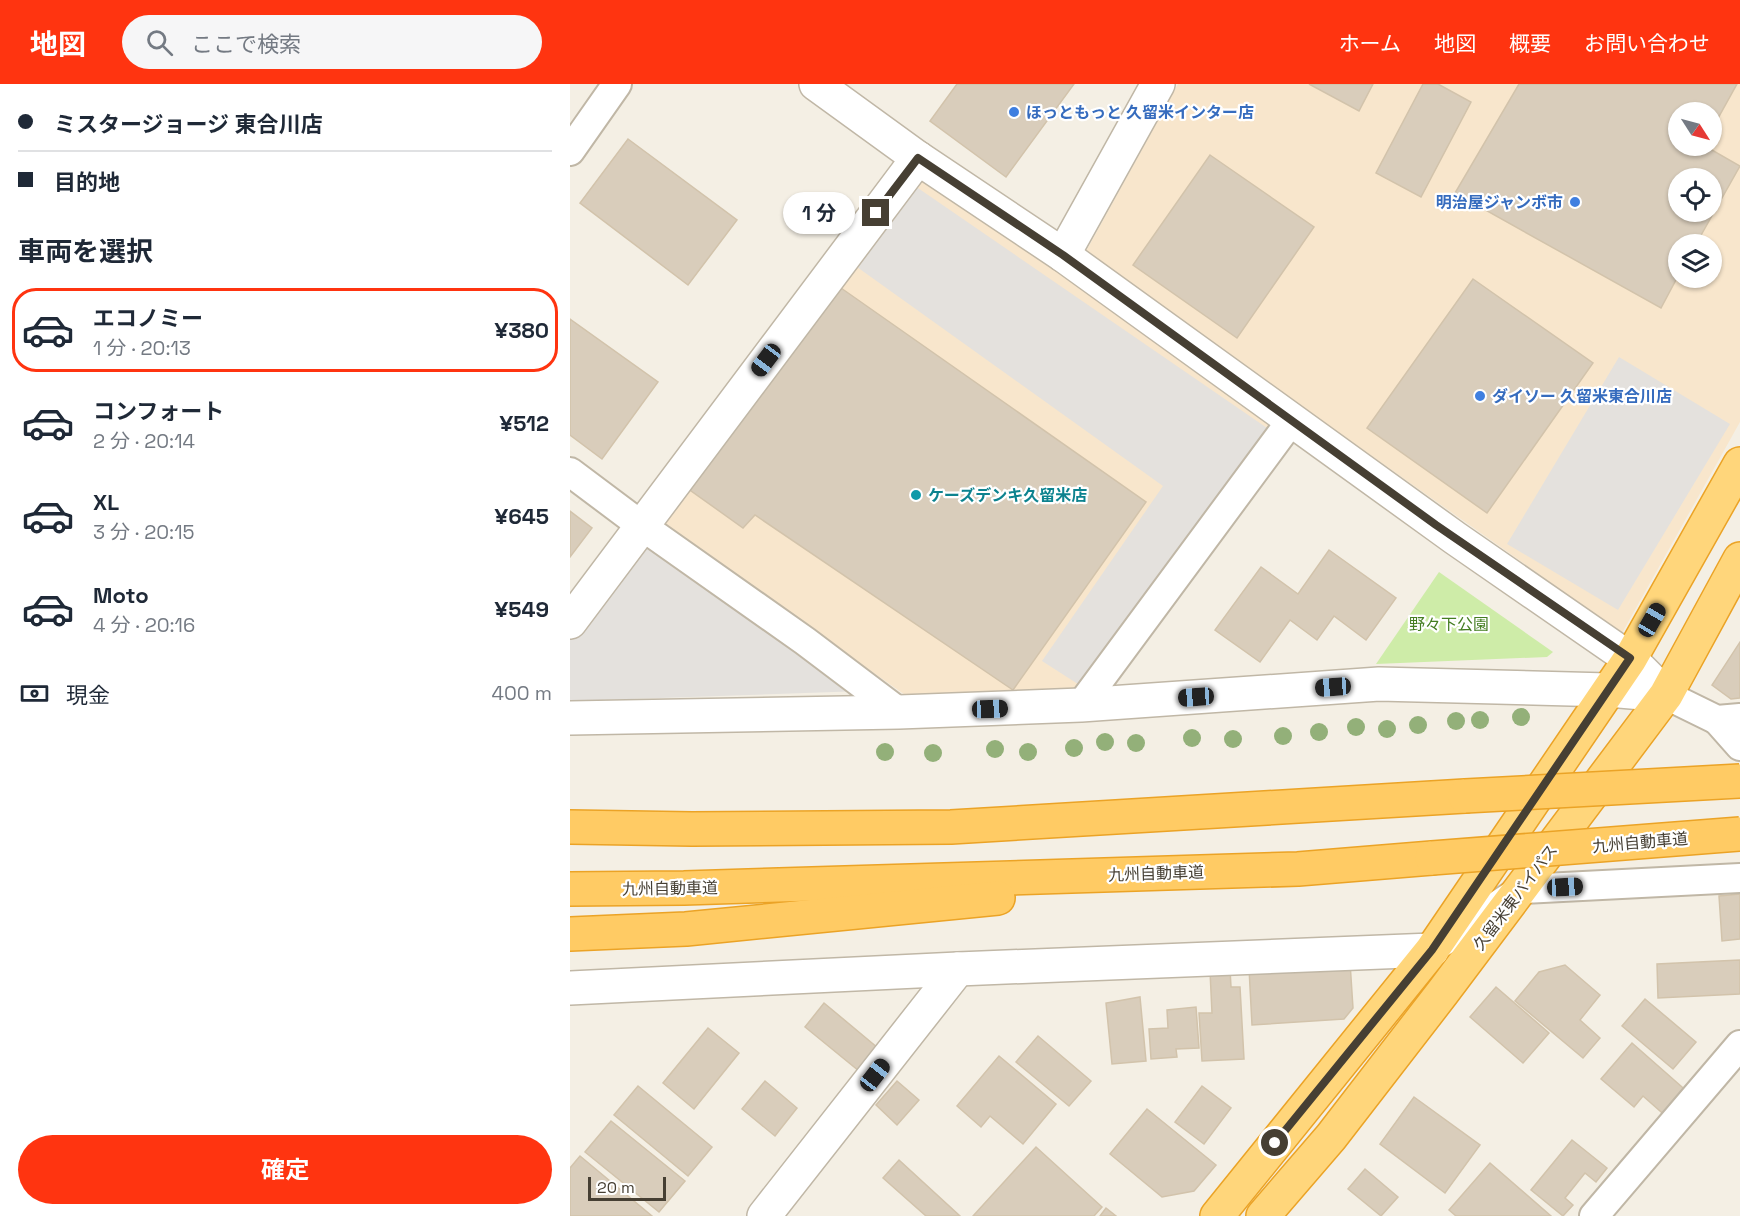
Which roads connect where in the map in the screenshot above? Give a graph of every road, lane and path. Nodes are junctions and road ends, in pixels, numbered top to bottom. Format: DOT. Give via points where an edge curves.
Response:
graph roads {
  1 [pos="617,84"];
  2 [pos="816,84"];
  3 [pos="1158,84"];
  4 [pos="570,151"];
  5 [pos="918,158"];
  6 [pos="1063,255"];
  7 [pos="1291,421"];
  8 [pos="1740,464"];
  9 [pos="570,472"];
  10 [pos="642,526"];
  11 [pos="1740,559"];
  12 [pos="570,622"];
  13 [pos="1630,658"];
  14 [pos="1608,690"];
  15 [pos="1666,695"];
  16 [pos="1081,705"];
  17 [pos="898,712"];
  18 [pos="570,718"];
  19 [pos="1729,719"];
  20 [pos="1740,746"];
  21 [pos="1740,781"];
  22 [pos="570,827"];
  23 [pos="1740,834"];
  24 [pos="1298,868"];
  25 [pos="1740,878"];
  26 [pos="570,889"];
  27 [pos="1522,889"];
  28 [pos="570,934"];
  29 [pos="1432,950"];
  30 [pos="958,969"];
  31 [pos="570,988"];
  32 [pos="1740,1046"];
  33 [pos="764,1216"];
  34 [pos="1217,1216"];
  35 [pos="1263,1216"];
  36 [pos="1594,1216"];
  1 -- 4 [label="street"];
  2 -- 5 [label="street"];
  3 -- 6 [label="street"];
  5 -- 6 [label="street"];
  5 -- 10 [label="street"];
  6 -- 7 [label="street"];
  7 -- 13 [label="street"];
  7 -- 16 [label="street"];
  8 -- 13 [label="highway"];
  9 -- 10 [label="street"];
  10 -- 12 [label="street"];
  10 -- 17 [label="street" via="805,640"];
  11 -- 15 [label="highway, 久留米東バイパス"];
  13 -- 14 [label="highway"];
  13 -- 15 [label="street"];
  14 -- 15 [label="street"];
  14 -- 16 [label="street" via="1379,684"];
  14 -- 29 [label="highway"];
  15 -- 19 [label="street"];
  15 -- 27 [label="highway, 久留米東バイパス"];
  16 -- 17 [label="street"];
  17 -- 18 [label="street"];
  19 -- 20 [label="street"];
  21 -- 22 [label="highway, bridge" via="951,827"];
  23 -- 24 [label="highway, 九州自動車道, bridge"];
  24 -- 26 [label="highway, 九州自動車道"];
  24 -- 28 [label="highway" via="698,928"];
  25 -- 27 [label="street"];
  27 -- 29 [label="street"];
  27 -- 35 [label="highway, 久留米東バイパス" via="1331,1137"];
  29 -- 30 [label="street"];
  29 -- 34 [label="highway"];
  30 -- 31 [label="street"];
  30 -- 33 [label="street"];
  32 -- 36 [label="street"];
}
